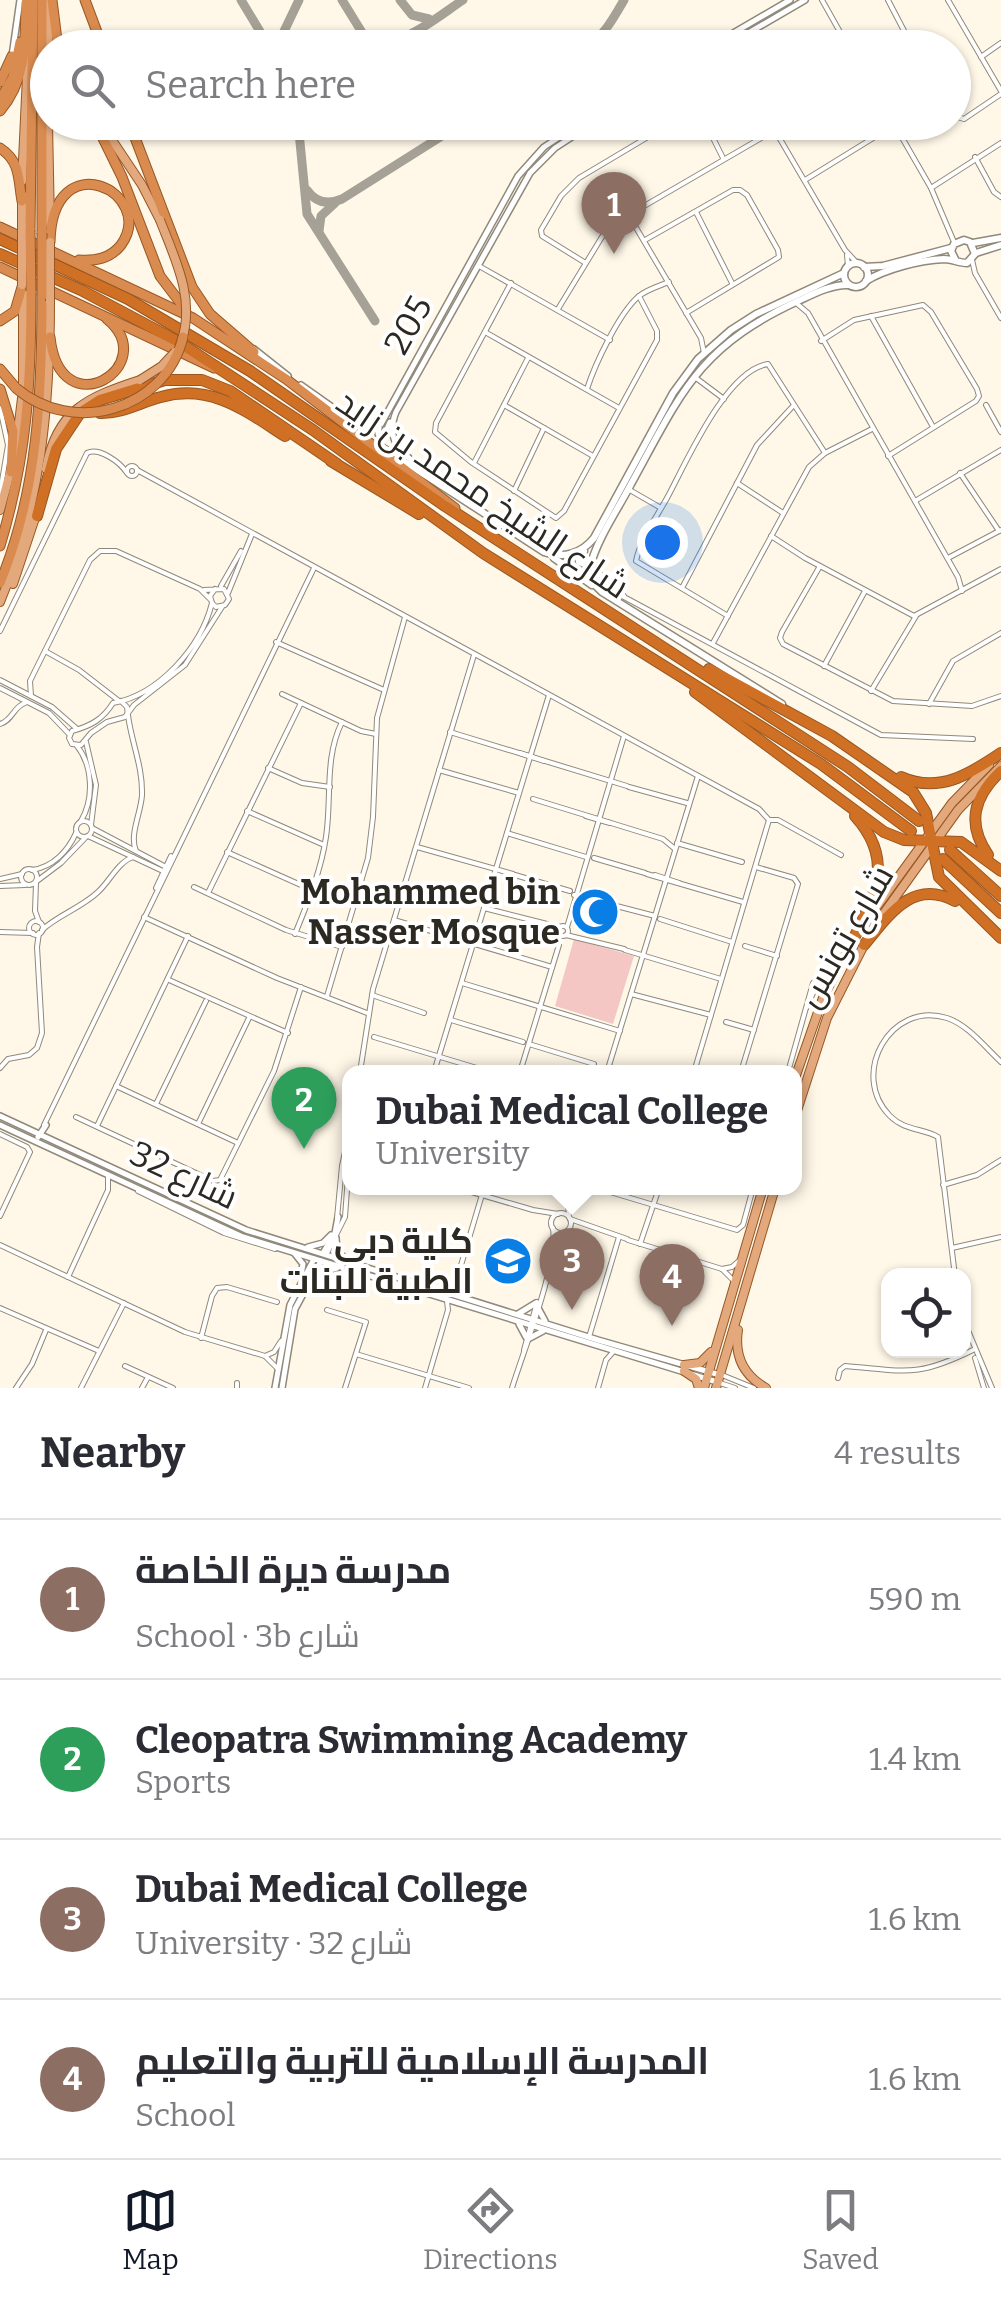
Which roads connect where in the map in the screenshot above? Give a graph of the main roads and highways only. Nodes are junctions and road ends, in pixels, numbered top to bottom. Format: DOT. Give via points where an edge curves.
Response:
graph roads {
  1 [pos="42,0"];
  2 [pos="51,0"];
  3 [pos="85,0"];
  4 [pos="26,1"];
  5 [pos="30,30"];
  6 [pos="43,30"];
  7 [pos="49,30"];
  8 [pos="55,30"];
  9 [pos="96,30"];
  10 [pos="12,56"];
  11 [pos="30,60"];
  12 [pos="0,82"];
  13 [pos="0,100"];
  14 [pos="30,103"];
  15 [pos="0,111"];
  16 [pos="45,140"];
  17 [pos="48,140"];
  18 [pos="106,140"];
  19 [pos="110,140"];
  20 [pos="135,140"];
  21 [pos="0,148"];
  22 [pos="22,201"];
  23 [pos="160,220"];
  24 [pos="0,227"];
  25 [pos="26,228"];
  26 [pos="47,238"];
  27 [pos="0,239"];
  28 [pos="969,241"];
  29 [pos="1001,242"];
  30 [pos="953,246"];
  31 [pos="0,254"];
  32 [pos="974,256"];
  33 [pos="71,259"];
  34 [pos="958,262"];
  35 [pos="860,265"];
  36 [pos="0,268"];
  37 [pos="846,269"];
  38 [pos="866,282"];
  39 [pos="849,285"];
  40 [pos="25,288"];
  41 [pos="46,298"];
  42 [pos="92,309"];
  43 [pos="0,321"];
  44 [pos="202,324"];
  45 [pos="50,337"];
  46 [pos="183,337"];
  47 [pos="693,364"];
  48 [pos="219,368"];
  49 [pos="0,372"];
  50 [pos="286,379"];
  51 [pos="0,389"];
  52 [pos="678,396"];
  53 [pos="0,399"];
  54 [pos="100,413"];
  55 [pos="370,440"];
  56 [pos="12,443"];
  57 [pos="337,464"];
  58 [pos="10,472"];
  59 [pos="4,514"];
  60 [pos="37,516"];
  61 [pos="438,520"];
  62 [pos="467,521"];
  63 [pos="602,524"];
  64 [pos="0,533"];
  65 [pos="0,546"];
  66 [pos="596,550"];
  67 [pos="544,552"];
  68 [pos="0,583"];
  69 [pos="596,588"];
  70 [pos="0,606"];
  71 [pos="672,651"];
  72 [pos="663,667"];
  73 [pos="806,721"];
  74 [pos="1001,754"];
  75 [pos="878,766"];
  76 [pos="1001,769"];
  77 [pos="837,797"];
  78 [pos="924,806"];
  79 [pos="919,821"];
  80 [pos="911,831"];
  81 [pos="896,838"];
  82 [pos="931,840"];
  83 [pos="968,845"];
  84 [pos="999,870"];
  85 [pos="939,878"];
  86 [pos="1001,896"];
  87 [pos="969,910"];
  88 [pos="1001,914"];
  89 [pos="1001,938"];
  90 [pos="859,942"];
  91 [pos="800,1065"];
  92 [pos="802,1095"];
  93 [pos="753,1195"];
  94 [pos="772,1195"];
  95 [pos="741,1304"];
  96 [pos="718,1339"];
  97 [pos="705,1382"];
  98 [pos="718,1382"];
  99 [pos="766,1388"];
  1 -- 6 [label="highway"];
  2 -- 7 [label="main road"];
  2 -- 8 [label="highway"];
  3 -- 9 [label="highway"];
  4 -- 5 [label="highway"];
  4 -- 13 [label="highway" via="15,71"];
  4 -- 15 [label="highway" via="23,68"];
  10 -- 12 [label="highway"];
  11 -- 22 [label="main road"];
  14 -- 25 [label="highway"];
  16 -- 26 [label="highway"];
  17 -- 26 [label="main road"];
  18 -- 44 [label="highway" via="166,287"];
  19 -- 23 [label="main road"];
  20 -- 23 [label="main road"];
  20 -- 50 [label="highway" via="206,310"];
  21 -- 22 [label="highway" via="16,165"];
  22 -- 25 [label="main road"];
  23 -- 46 [label="main road, bridge" via="185,290"];
  24 -- 33 [label="highway"];
  25 -- 40 [label="highway, bridge"];
  26 -- 33 [label="highway" via="55,207 72,188 97,184 118,196 128,219 122,244 102,259"];
  26 -- 41 [label="highway, bridge"];
  27 -- 62 [label="highway, شارع الشيخ محمد بن زايد" via="204,342"];
  28 -- 29 [label="main road"];
  28 -- 30 [label="main road"];
  28 -- 32 [label="main road"];
  29 -- 32 [label="main road"];
  30 -- 34 [label="main road"];
  30 -- 35 [label="main road" via="884,266"];
  31 -- 48 [label="highway, شارع الشيخ محمد بن زايد" via="106,303"];
  32 -- 34 [label="main road"];
  33 -- 44 [label="highway"];
  34 -- 38 [label="main road" via="938,260"];
  35 -- 37 [label="main road"];
  35 -- 38 [label="main road"];
  36 -- 42 [label="highway"];
  37 -- 39 [label="main road"];
  37 -- 47 [label="main road" via="756,314"];
  38 -- 39 [label="main road"];
  39 -- 52 [label="main road" via="796,302 735,336"];
  40 -- 43 [label="highway" via="18,307"];
  40 -- 58 [label="main road" via="22,402"];
  40 -- 59 [label="highway" via="28,422"];
  41 -- 45 [label="main road"];
  41 -- 68 [label="highway" via="36,444"];
  42 -- 45 [label="highway" via="123,340 122,361 108,378 86,385 67,378"];
  42 -- 48 [label="highway"];
  44 -- 50 [label="highway"];
  45 -- 70 [label="main road" via="40,470"];
  46 -- 54 [label="highway, bridge" via="157,383"];
  46 -- 60 [label="main road, bridge" via="162,366 92,397 67,418 49,452"];
  47 -- 52 [label="main road"];
  47 -- 63 [label="main road"];
  48 -- 61 [label="highway, شارع الشيخ محمد بن زايد"];
  49 -- 54 [label="highway, bridge" via="48,407"];
  50 -- 55 [label="highway"];
  51 -- 56 [label="highway"];
  52 -- 66 [label="main road"];
  53 -- 56 [label="highway"];
  54 -- 57 [label="highway, bridge" via="177,394 211,395"];
  55 -- 62 [label="highway"];
  55 -- 67 [label="main road"];
  56 -- 58 [label="highway"];
  57 -- 60 [label="highway" via="230,390 202,380 165,380 80,413 62,434"];
  57 -- 61 [label="highway"];
  58 -- 59 [label="main road"];
  59 -- 64 [label="highway"];
  59 -- 65 [label="highway"];
  60 -- 70 [label="main road"];
  61 -- 72 [label="highway, شارع الشيخ محمد بن زايد"];
  62 -- 71 [label="highway, شارع الشيخ محمد بن زايد"];
  63 -- 66 [label="main road" via="579,562 586,564"];
  63 -- 67 [label="main road" via="580,551"];
  66 -- 69 [label="main road" via="590,572"];
  67 -- 69 [label="main road"];
  69 -- 73 [label="main road"];
  71 -- 73 [label="highway"];
  71 -- 79 [label="highway, شارع الشيخ محمد بن زايد"];
  72 -- 77 [label="highway"];
  72 -- 80 [label="highway, شارع الشيخ محمد بن زايد" via="822,764"];
  73 -- 75 [label="highway"];
  74 -- 75 [label="highway" via="963,777 933,784"];
  74 -- 82 [label="main road" via="968,784"];
  75 -- 78 [label="highway"];
  76 -- 82 [label="main road"];
  76 -- 84 [label="highway" via="979,796 974,819 978,841"];
  77 -- 81 [label="highway"];
  77 -- 90 [label="highway" via="863,824 878,862"];
  78 -- 81 [label="highway" via="920,828"];
  78 -- 82 [label="highway"];
  81 -- 82 [label="highway"];
  82 -- 83 [label="highway"];
  82 -- 85 [label="highway"];
  82 -- 90 [label="main road, شارع تونس"];
  83 -- 84 [label="highway"];
  83 -- 85 [label="highway" via="944,849"];
  85 -- 87 [label="highway"];
  86 -- 88 [label="highway" via="946,855"];
  87 -- 89 [label="highway"];
  87 -- 90 [label="highway" via="935,893 911,897"];
  90 -- 91 [label="main road, شارع تونس" via="824,995"];
  90 -- 92 [label="main road, شارع تونس"];
  93 -- 96 [label="main road"];
  94 -- 95 [label="main road"];
  95 -- 98 [label="main road"];
  95 -- 99 [label="main road" via="741,1362 749,1378"];
  96 -- 97 [label="main road"];
  96 -- 97 [label="main road" via="706,1359 684,1368"];
}
